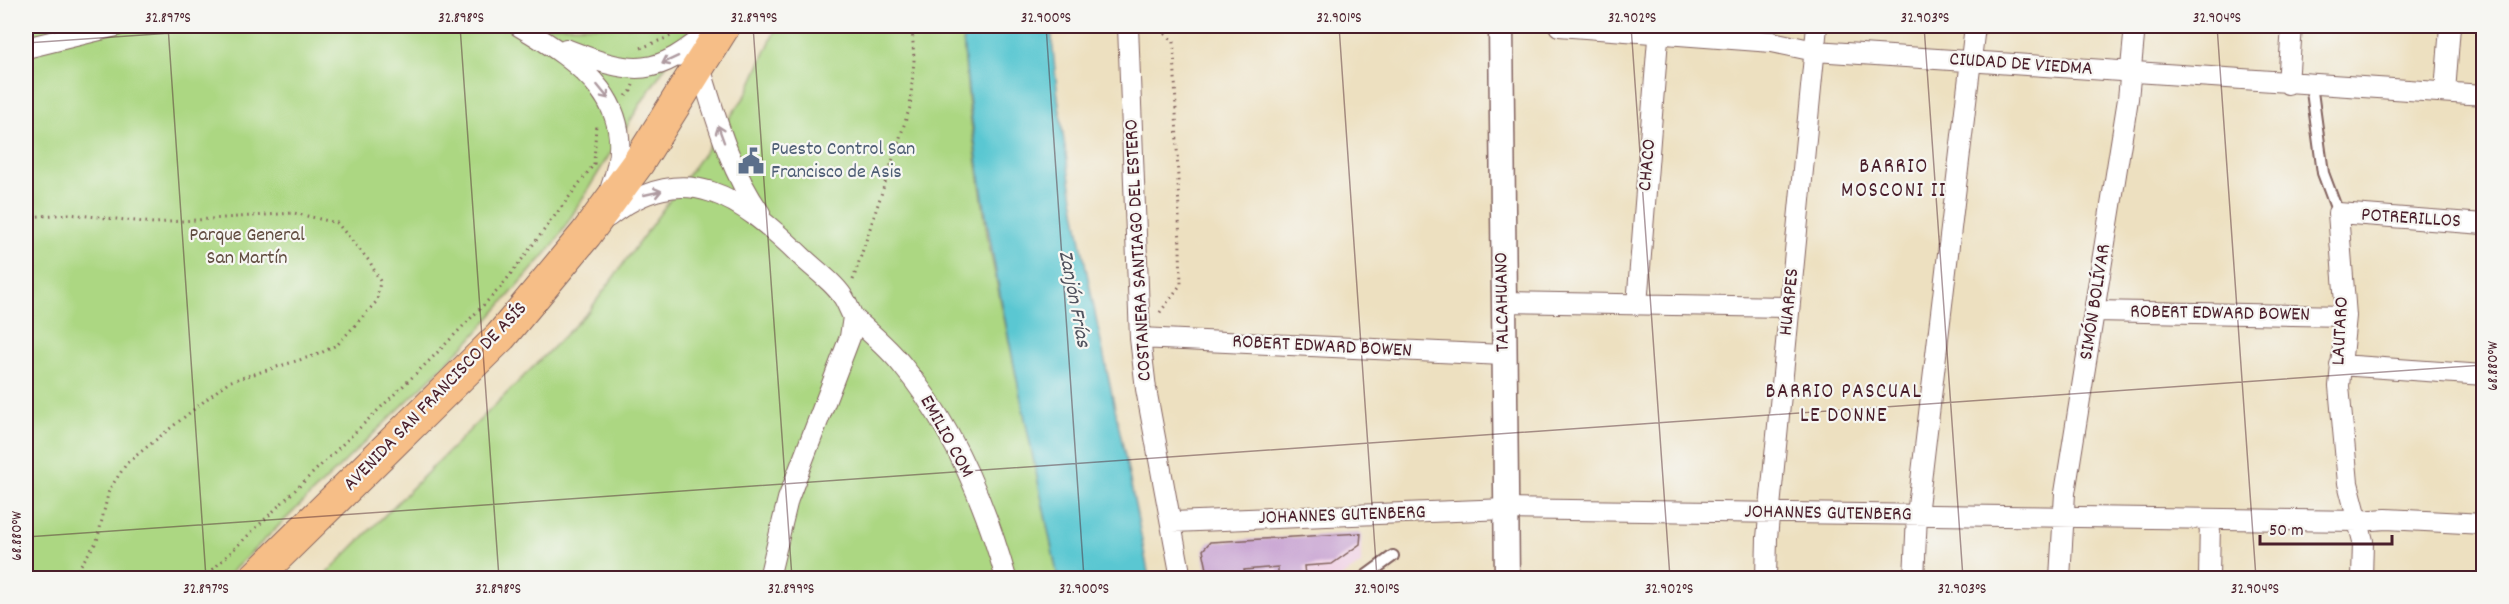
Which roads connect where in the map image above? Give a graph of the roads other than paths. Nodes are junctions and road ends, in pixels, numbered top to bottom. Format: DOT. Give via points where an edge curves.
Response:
graph roads {
  1 [pos="116,26"];
  2 [pos="519,26"];
  3 [pos="717,26"];
  4 [pos="724,26"];
  5 [pos="1128,26"];
  6 [pos="1501,26"];
  7 [pos="1559,26"];
  8 [pos="1817,26"];
  9 [pos="1975,26"];
  10 [pos="2135,26"];
  11 [pos="2292,26"];
  12 [pos="2450,26"];
  13 [pos="1658,29"];
  14 [pos="544,40"];
  15 [pos="26,48"];
  16 [pos="1815,51"];
  17 [pos="1972,62"];
  18 [pos="700,67"];
  19 [pos="2132,73"];
  20 [pos="2288,84"];
  21 [pos="2311,84"];
  22 [pos="2445,92"];
  23 [pos="2484,95"];
  24 [pos="2338,213"];
  25 [pos="766,223"];
  26 [pos="2484,224"];
  27 [pos="586,234"];
  28 [pos="1502,302"];
  29 [pos="1636,305"];
  30 [pos="1789,307"];
  31 [pos="849,309"];
  32 [pos="2095,311"];
  33 [pos="2346,316"];
  34 [pos="1140,338"];
  35 [pos="1503,355"];
  36 [pos="2340,365"];
  37 [pos="2484,375"];
  38 [pos="1506,509"];
  39 [pos="1769,513"];
  40 [pos="1917,515"];
  41 [pos="2062,517"];
  42 [pos="2210,519"];
  43 [pos="2359,521"];
  44 [pos="1173,522"];
  45 [pos="2484,524"];
  46 [pos="1393,556"];
  47 [pos="255,579"];
  48 [pos="770,579"];
  49 [pos="1006,579"];
  50 [pos="1181,579"];
  51 [pos="1363,579"];
  52 [pos="1508,579"];
  53 [pos="1766,579"];
  54 [pos="1914,579"];
  55 [pos="2060,579"];
  56 [pos="2209,579"];
  57 [pos="2362,579"];
  1 -- 15 [label="street"];
  2 -- 14 [label="street"];
  3 -- 14 [label="street, one-way" via="676,58 657,66 633,68 592,59"];
  4 -- 18 [label="main road, AVENIDA SAN FRANCISCO DE ASÍS"];
  5 -- 34 [label="street, COSTANERA SANTIAGO DEL ESTERO"];
  6 -- 28 [label="street, TALCAHUANO"];
  7 -- 13 [label="street, CIUDAD DE VIEDMA"];
  8 -- 16 [label="street, HUARPES"];
  9 -- 17 [label="street"];
  10 -- 19 [label="street, SIMÓN BOLÍVAR"];
  11 -- 20 [label="street"];
  12 -- 22 [label="street"];
  13 -- 16 [label="street, CIUDAD DE VIEDMA"];
  13 -- 29 [label="street, CHACO"];
  14 -- 27 [label="street, one-way" via="594,81 610,100 620,146 612,186"];
  16 -- 17 [label="street, CIUDAD DE VIEDMA"];
  16 -- 30 [label="street, HUARPES"];
  17 -- 19 [label="street, CIUDAD DE VIEDMA"];
  17 -- 40 [label="street"];
  25 -- 18 [label="street, one-way" via="740,184"];
  18 -- 27 [label="main road, AVENIDA SAN FRANCISCO DE ASÍS"];
  19 -- 20 [label="street, CIUDAD DE VIEDMA"];
  19 -- 32 [label="street, SIMÓN BOLÍVAR"];
  20 -- 21 [label="street, CIUDAD DE VIEDMA"];
  21 -- 22 [label="street, CIUDAD DE VIEDMA"];
  21 -- 24 [label="lane, LAUTARO" via="2324,173"];
  22 -- 23 [label="street, CIUDAD DE VIEDMA"];
  24 -- 26 [label="street, POTRERILLOS"];
  24 -- 33 [label="street, LAUTARO"];
  27 -- 25 [label="street, one-way" via="638,196 675,188 714,192"];
  25 -- 31 [label="street, EMILIO COM"];
  27 -- 47 [label="main road, AVENIDA SAN FRANCISCO DE ASÍS" via="501,336"];
  28 -- 29 [label="street"];
  28 -- 35 [label="street, TALCAHUANO"];
  29 -- 30 [label="street"];
  30 -- 39 [label="street, HUARPES"];
  31 -- 48 [label="street" via="850,338 788,499"];
  31 -- 49 [label="street, EMILIO COM" via="902,364 940,419 971,481"];
  32 -- 33 [label="street, ROBERT EDWARD BOWEN"];
  32 -- 41 [label="street, SIMÓN BOLÍVAR"];
  33 -- 36 [label="street, LAUTARO"];
  34 -- 35 [label="street, ROBERT EDWARD BOWEN"];
  34 -- 44 [label="street, COSTANERA SANTIAGO DEL ESTERO" via="1146,389"];
  35 -- 38 [label="street, TALCAHUANO"];
  36 -- 37 [label="street"];
  36 -- 43 [label="street, LAUTARO" via="2348,483"];
  38 -- 39 [label="street, JOHANNES GUTENBERG"];
  38 -- 44 [label="street, JOHANNES GUTENBERG"];
  38 -- 52 [label="street, TALCAHUANO"];
  39 -- 40 [label="street, JOHANNES GUTENBERG"];
  39 -- 53 [label="street, HUARPES"];
  40 -- 41 [label="street, JOHANNES GUTENBERG"];
  40 -- 54 [label="street"];
  41 -- 42 [label="street, JOHANNES GUTENBERG"];
  41 -- 55 [label="street, SIMÓN BOLÍVAR"];
  42 -- 43 [label="street, JOHANNES GUTENBERG"];
  42 -- 56 [label="street"];
  43 -- 45 [label="street, JOHANNES GUTENBERG"];
  43 -- 57 [label="street, LAUTARO"];
  44 -- 50 [label="street, COSTANERA SANTIAGO DEL ESTERO"];
  46 -- 51 [label="lane"];
}
